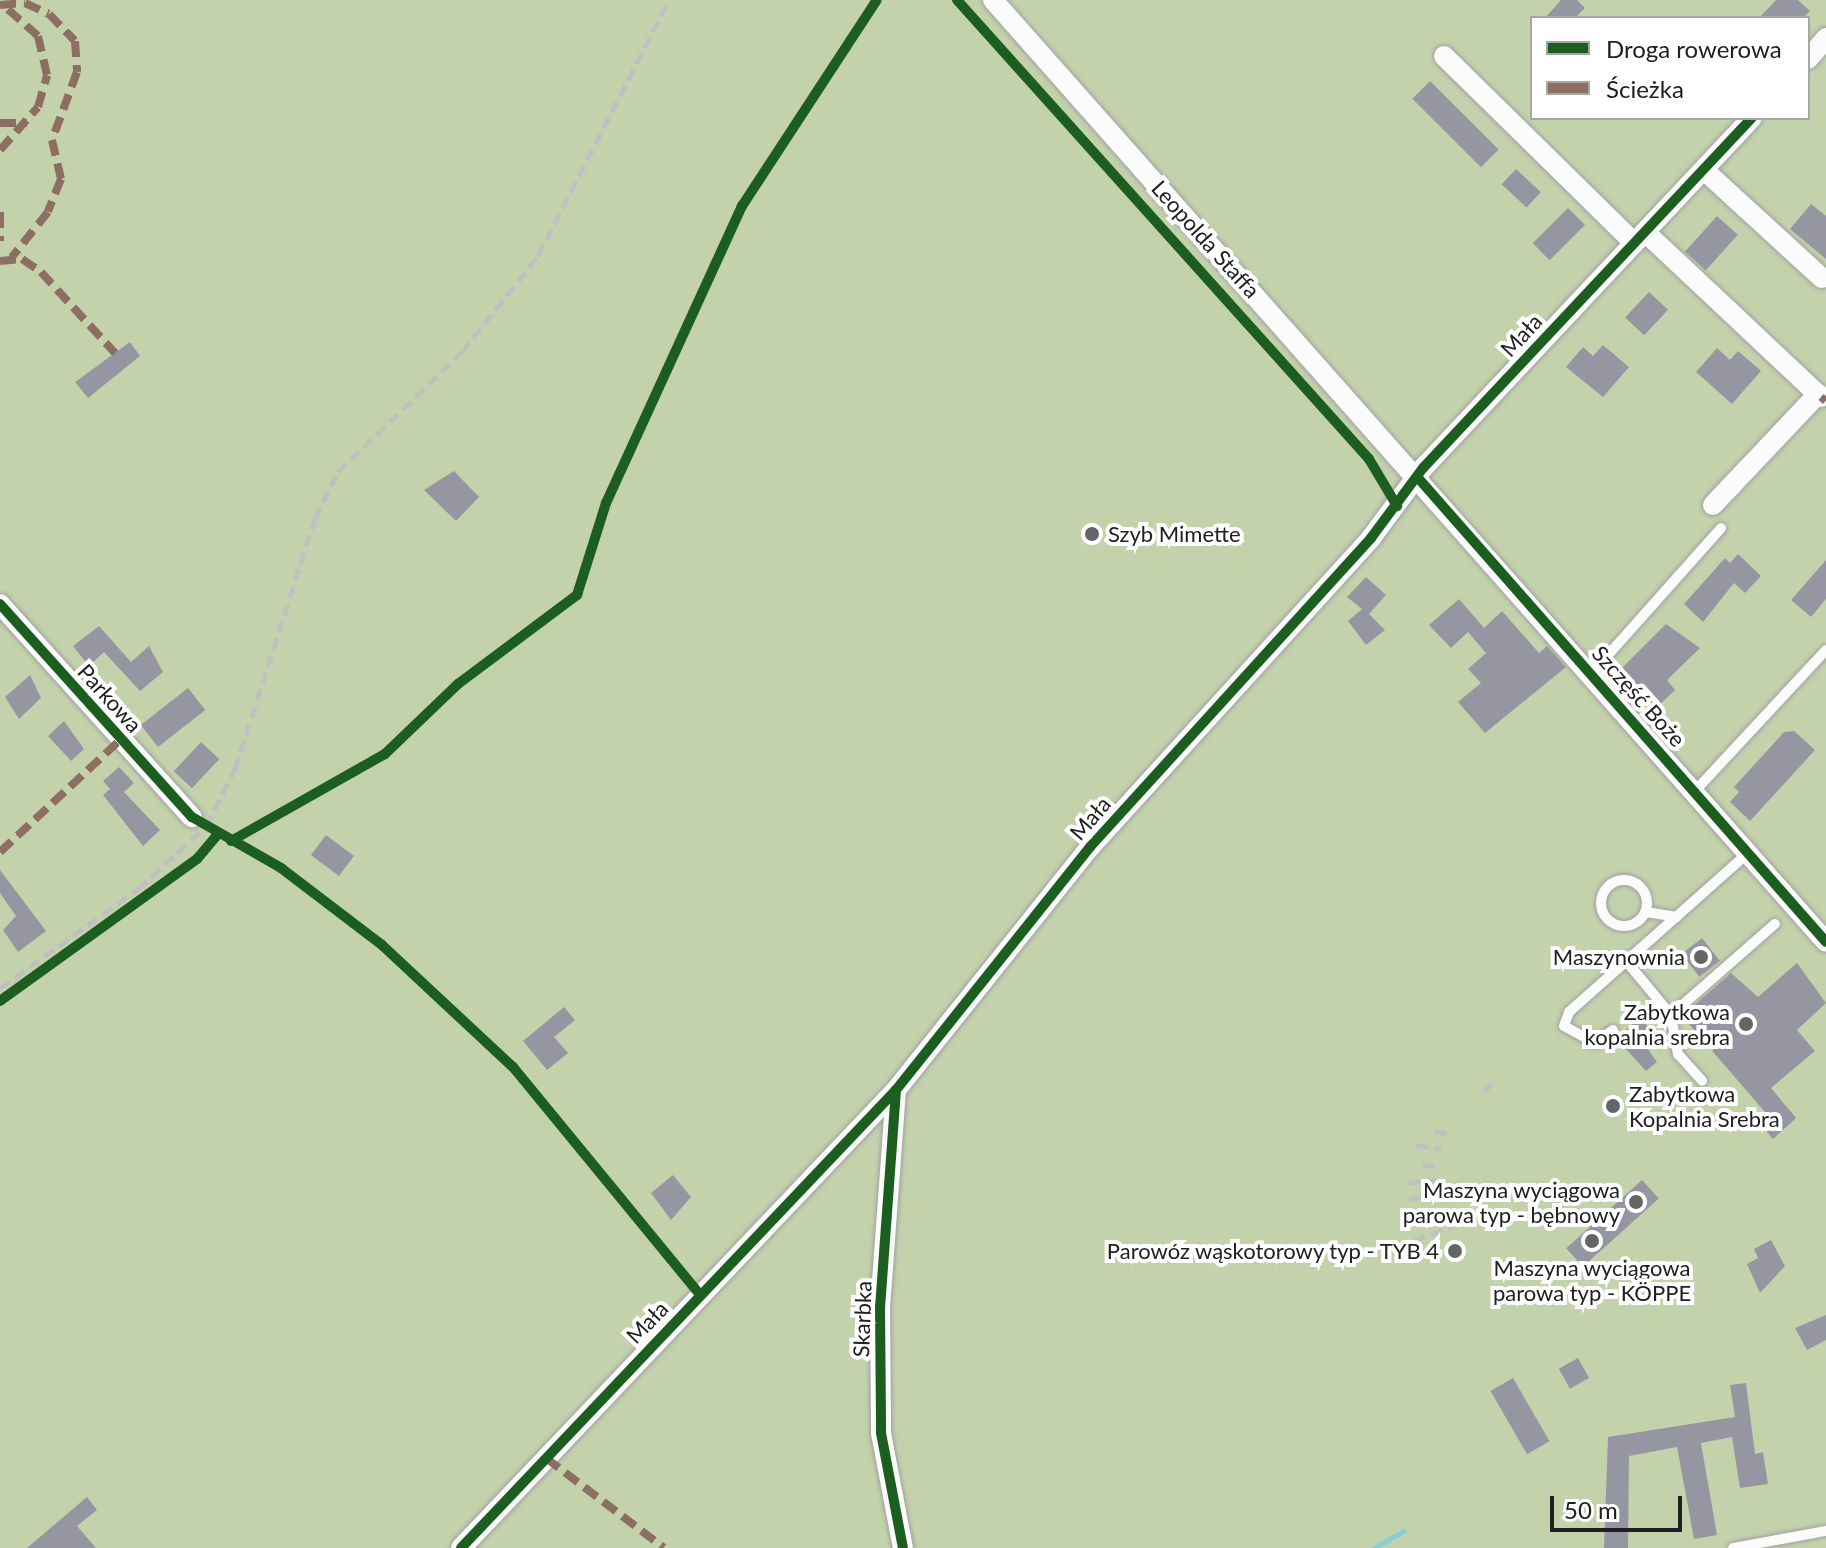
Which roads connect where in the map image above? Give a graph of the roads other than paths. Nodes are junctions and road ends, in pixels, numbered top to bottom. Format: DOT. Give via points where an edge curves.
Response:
graph roads {
  1 [pos="993,0"];
  2 [pos="1826,38"];
  3 [pos="1444,56"];
  4 [pos="1810,57"];
  5 [pos="1750,120"];
  6 [pos="1704,170"];
  7 [pos="1639,238"];
  8 [pos="1822,278"];
  9 [pos="1419,479"];
  10 [pos="1713,505"];
  11 [pos="1721,528"];
  12 [pos="0,604"];
  13 [pos="1826,650"];
  14 [pos="1592,673"];
  15 [pos="1696,790"];
  16 [pos="192,817"];
  17 [pos="1748,853"];
  18 [pos="1646,912"];
  19 [pos="1677,917"];
  20 [pos="1775,924"];
  21 [pos="1826,942"];
  22 [pos="1627,962"];
  23 [pos="1671,1015"];
  24 [pos="1613,1030"];
  25 [pos="1702,1081"];
  26 [pos="896,1090"];
  27 [pos="1826,1531"];
  28 [pos="461,1548"];
  29 [pos="903,1548"];
  30 [pos="1733,1548"];
  1 -- 9 [label="street, Leopolda Staffa"];
  2 -- 4 [label="street"];
  3 -- 7 [label="street"];
  5 -- 6 [label="street, Mała"];
  6 -- 7 [label="street, Mała"];
  6 -- 8 [label="street"];
  7 -- 9 [label="street, Mała"];
  7 -- 10 [label="street" via="1820,396"];
  9 -- 14 [label="street, Szczęść Boże"];
  9 -- 26 [label="street, Mała" via="1090,847"];
  11 -- 14 [label="lane"];
  12 -- 16 [label="street, Parkowa"];
  13 -- 15 [label="lane"];
  14 -- 15 [label="street, Szczęść Boże"];
  15 -- 17 [label="street, Szczęść Boże"];
  17 -- 19 [label="lane"];
  17 -- 21 [label="street, Szczęść Boże"];
  18 -- 18 [label="lane" via="1637,884 1615,882 1603,892 1601,907 1614,925 1629,926"];
  18 -- 19 [label="lane"];
  19 -- 22 [label="lane"];
  20 -- 23 [label="lane"];
  22 -- 23 [label="lane"];
  22 -- 24 [label="lane" via="1569,1012 1564,1026 1595,1043"];
  23 -- 25 [label="lane" via="1678,1054"];
  26 -- 28 [label="street, Mała"];
  26 -- 29 [label="street, Skarbka" via="880,1307 881,1433"];
  27 -- 30 [label="lane"];
}
